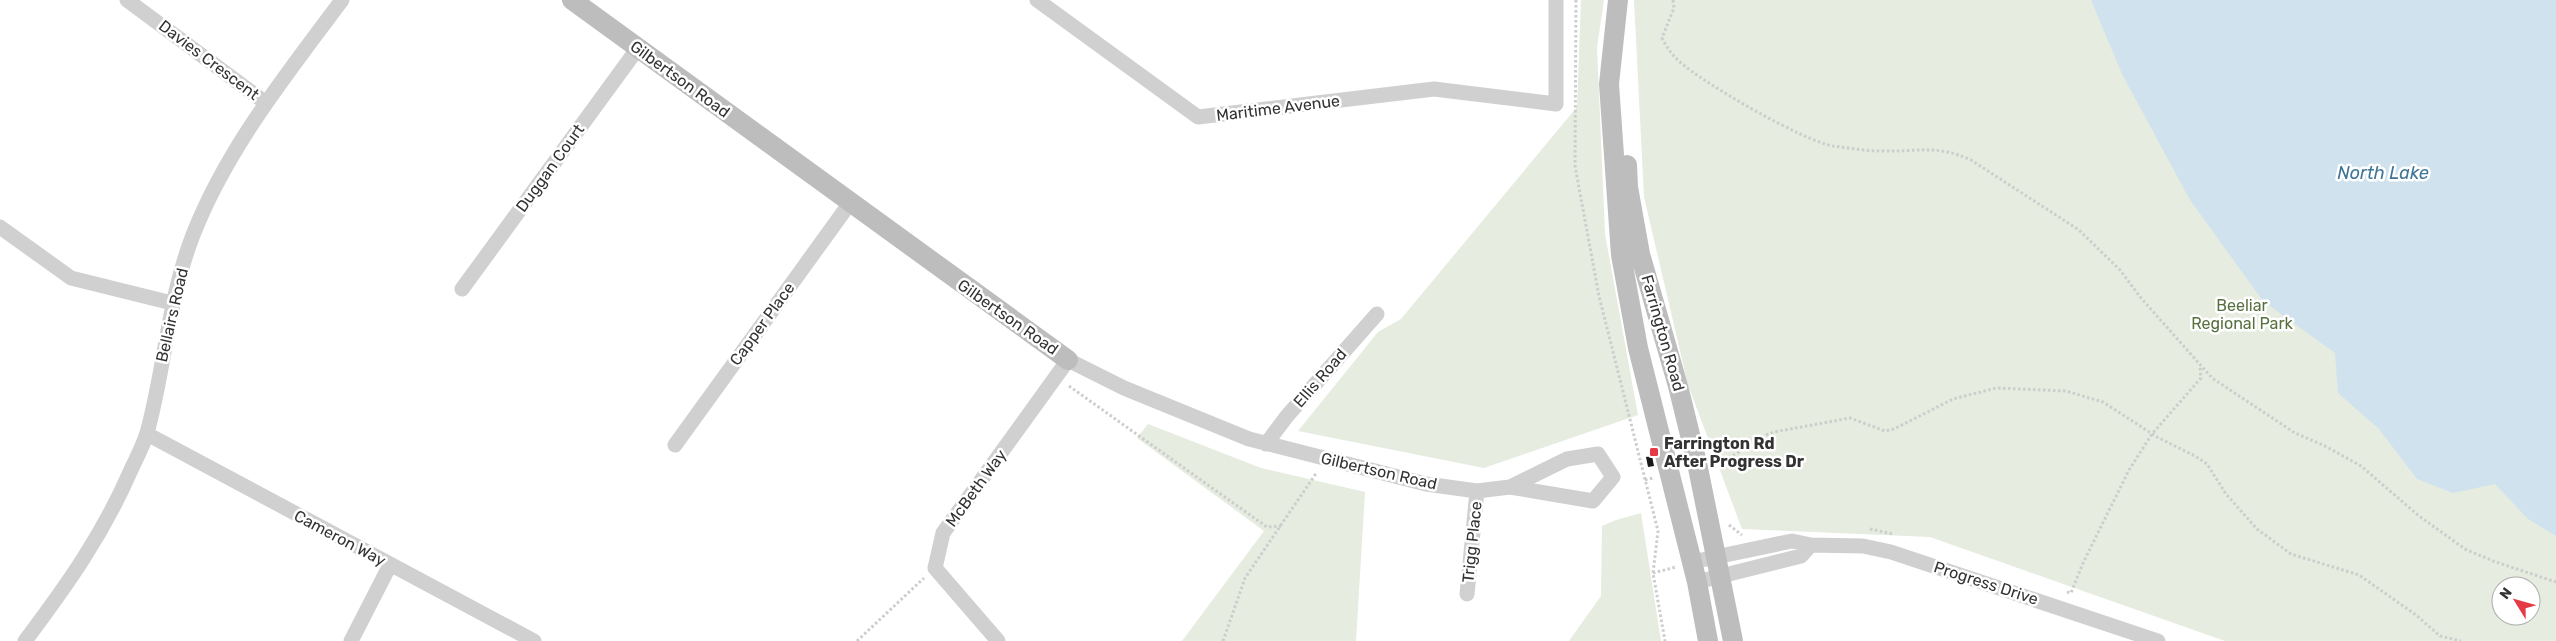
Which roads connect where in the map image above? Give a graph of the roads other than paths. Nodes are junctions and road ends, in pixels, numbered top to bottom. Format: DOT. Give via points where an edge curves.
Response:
graph roads {
  1 [pos="127,0"];
  2 [pos="342,0"];
  3 [pos="572,0"];
  4 [pos="1037,0"];
  5 [pos="1556,0"];
  6 [pos="1618,0"];
  7 [pos="1617,21"];
  8 [pos="638,48"];
  9 [pos="266,103"];
  10 [pos="850,203"];
  11 [pos="0,229"];
  12 [pos="462,289"];
  13 [pos="172,303"];
  14 [pos="1377,314"];
  15 [pos="1068,360"];
  16 [pos="146,434"];
  17 [pos="1266,444"];
  18 [pos="675,445"];
  19 [pos="1510,486"];
  20 [pos="1477,491"];
  21 [pos="390,565"];
  22 [pos="1718,566"];
  23 [pos="1695,572"];
  24 [pos="1467,594"];
  25 [pos="25,641"];
  26 [pos="351,641"];
  27 [pos="534,641"];
  28 [pos="998,641"];
  29 [pos="1708,641"];
  30 [pos="1733,641"];
  31 [pos="2158,641"];
  1 -- 9 [label="street, Davies Crescent"];
  2 -- 9 [label="street, Bellairs Road"];
  3 -- 8 [label="main road, Gilbertson Road"];
  4 -- 5 [label="street, Maritime Avenue" via="1198,117 1434,88 1556,104"];
  6 -- 7 [label="main road, Farrington Road"];
  7 -- 22 [label="main road, Farrington Road" via="1628,187 1640,254 1678,386 1708,464"];
  7 -- 23 [label="main road, Farrington Road" via="1609,84 1621,255 1638,348"];
  8 -- 10 [label="main road, Gilbertson Road"];
  8 -- 12 [label="street, Duggan Court"];
  9 -- 13 [label="street, Bellairs Road" via="209,197 192,237"];
  10 -- 15 [label="main road, Gilbertson Road"];
  10 -- 18 [label="street, Capper Place"];
  11 -- 13 [label="street" via="71,278"];
  13 -- 16 [label="street, Bellairs Road"];
  14 -- 17 [label="street, Ellis Road"];
  15 -- 17 [label="street, Gilbertson Road" via="1124,388"];
  15 -- 28 [label="street, McBeth Way" via="943,533 935,568"];
  16 -- 21 [label="street, Cameron Way"];
  16 -- 25 [label="street, Bellairs Road" via="112,513 76,572"];
  17 -- 20 [label="street, Gilbertson Road" via="1426,484"];
  19 -- 19 [label="street, Gilbertson Road" via="1567,459 1598,454 1613,477 1593,501"];
  19 -- 20 [label="street, Gilbertson Road"];
  20 -- 24 [label="street, Trigg Place"];
  21 -- 26 [label="street"];
  21 -- 27 [label="street, Cameron Way"];
  22 -- 23 [label="street, Progress Drive"];
  22 -- 30 [label="main road, Farrington Road"];
  22 -- 31 [label="street, Progress Drive" via="1792,541 1811,545 1863,546 1891,552"];
  23 -- 29 [label="main road, Farrington Road"];
}
